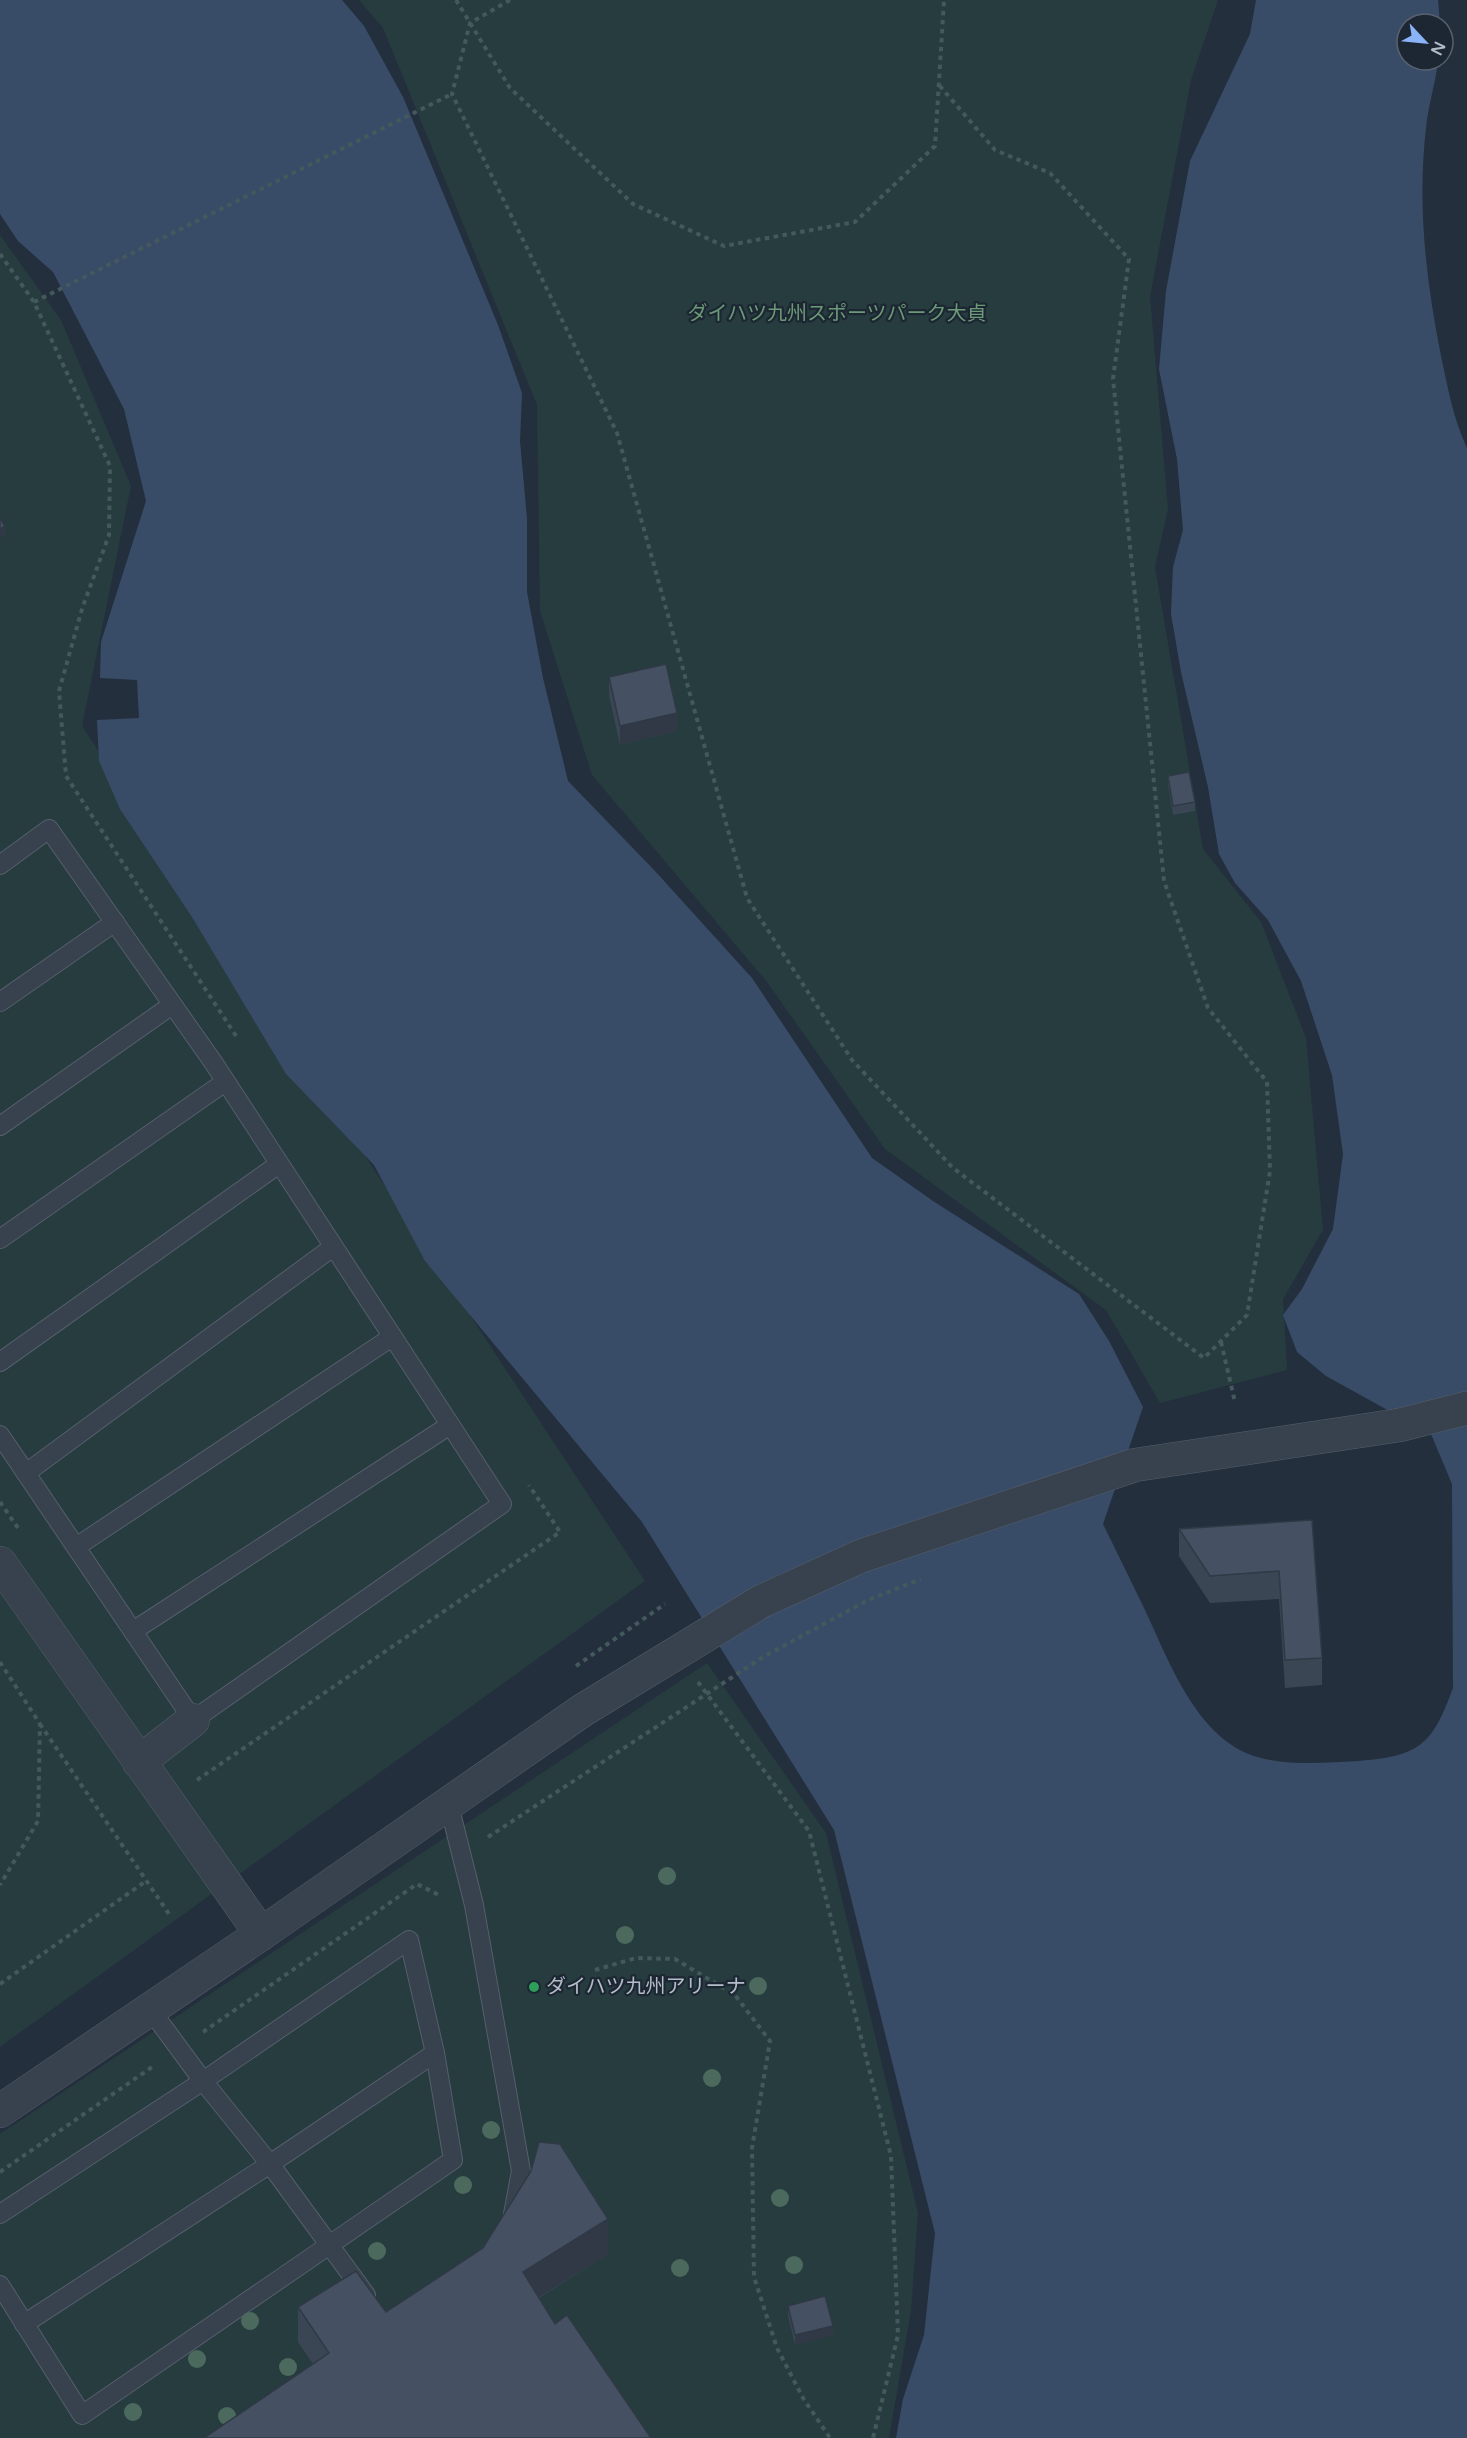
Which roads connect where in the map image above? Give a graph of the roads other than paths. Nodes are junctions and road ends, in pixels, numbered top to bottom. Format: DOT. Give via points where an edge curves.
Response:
graph roads {
  1 [pos="0,865"];
  2 [pos="115,922"];
  3 [pos="0,1002"];
  4 [pos="172,1005"];
  5 [pos="225,1082"];
  6 [pos="0,1126"];
  7 [pos="279,1164"];
  8 [pos="0,1239"];
  9 [pos="333,1247"];
  10 [pos="392,1336"];
  11 [pos="0,1362"];
  12 [pos="1467,1408"];
  13 [pos="450,1425"];
  14 [pos="0,1435"];
  15 [pos="26,1473"];
  16 [pos="76,1547"];
  17 [pos="0,1563"];
  18 [pos="133,1631"];
  19 [pos="193,1720"];
  20 [pos="139,1762"];
  21 [pos="449,1804"];
  22 [pos="261,1934"];
  23 [pos="150,2009"];
  24 [pos="435,2053"];
  25 [pos="203,2081"];
  26 [pos="0,2111"];
  27 [pos="270,2164"];
  28 [pos="0,2214"];
  29 [pos="502,2230"];
  30 [pos="328,2245"];
  31 [pos="0,2285"];
  32 [pos="374,2305"];
  33 [pos="24,2324"];
  1 -- 2 [label="lane" via="49,829"];
  2 -- 3 [label="lane"];
  2 -- 4 [label="lane"];
  4 -- 5 [label="lane"];
  4 -- 6 [label="lane"];
  5 -- 7 [label="lane"];
  5 -- 8 [label="lane"];
  7 -- 9 [label="lane"];
  7 -- 11 [label="lane"];
  9 -- 10 [label="lane"];
  9 -- 15 [label="lane"];
  10 -- 13 [label="lane"];
  10 -- 16 [label="lane"];
  12 -- 21 [label="street" via="1400,1425 1135,1465 861,1556 760,1602 583,1710"];
  13 -- 18 [label="lane"];
  13 -- 19 [label="lane" via="502,1504"];
  14 -- 15 [label="lane"];
  15 -- 16 [label="lane"];
  16 -- 18 [label="lane"];
  17 -- 20 [label="street"];
  18 -- 19 [label="lane"];
  19 -- 20 [label="street"];
  20 -- 22 [label="street"];
  21 -- 22 [label="street"];
  21 -- 29 [label="lane" via="474,1905 521,2171 515,2211"];
  22 -- 23 [label="street"];
  23 -- 25 [label="lane"];
  23 -- 26 [label="street"];
  24 -- 25 [label="lane" via="409,1940"];
  24 -- 27 [label="lane"];
  24 -- 30 [label="lane" via="453,2160"];
  25 -- 27 [label="lane"];
  25 -- 28 [label="lane"];
  27 -- 30 [label="lane"];
  27 -- 33 [label="lane"];
  30 -- 32 [label="lane"];
  30 -- 33 [label="lane" via="82,2415"];
  31 -- 33 [label="lane"];
}
